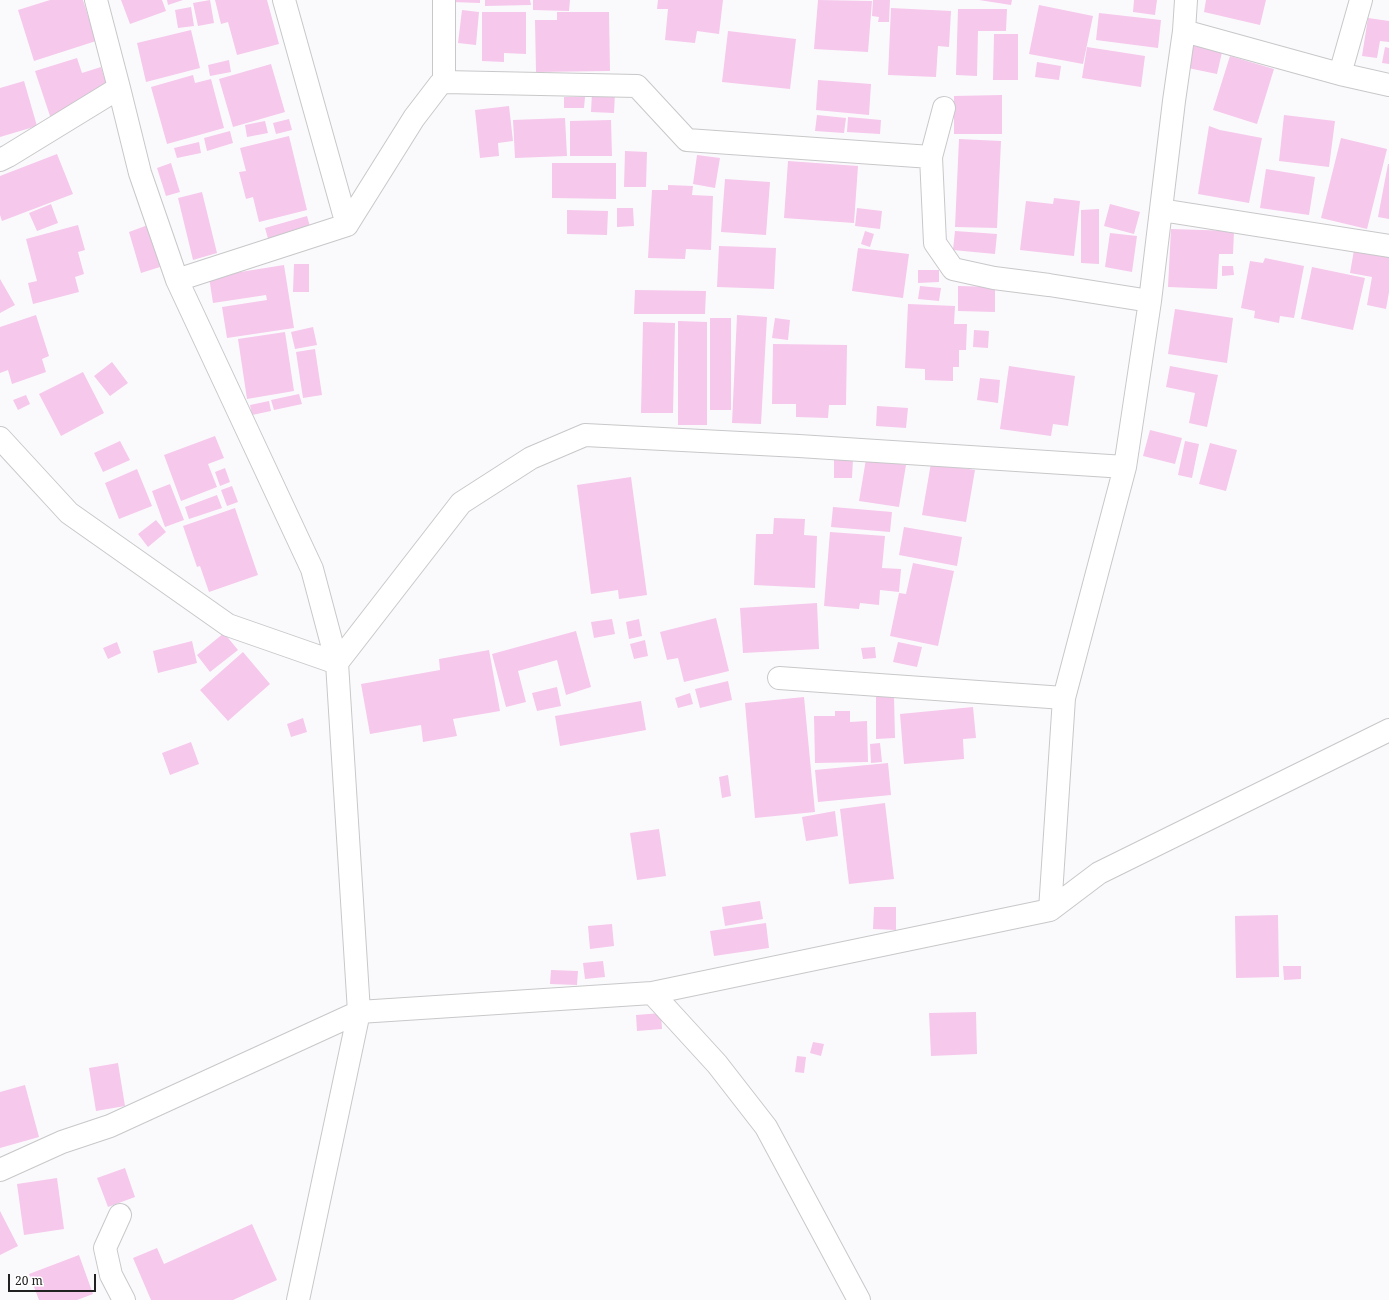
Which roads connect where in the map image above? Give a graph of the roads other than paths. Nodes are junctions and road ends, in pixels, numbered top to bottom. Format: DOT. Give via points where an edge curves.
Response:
graph roads {
  1 [pos="96,0"];
  2 [pos="284,0"];
  3 [pos="444,0"];
  4 [pos="1186,0"];
  5 [pos="1361,0"];
  6 [pos="1184,31"];
  7 [pos="1340,74"];
  8 [pos="444,82"];
  9 [pos="1389,85"];
  10 [pos="120,88"];
  11 [pos="944,108"];
  12 [pos="931,157"];
  13 [pos="0,160"];
  14 [pos="1161,210"];
  15 [pos="347,225"];
  16 [pos="1389,246"];
  17 [pos="178,280"];
  18 [pos="1150,301"];
  19 [pos="0,438"];
  20 [pos="1125,467"];
  21 [pos="336,663"];
  22 [pos="779,678"];
  23 [pos="1064,698"];
  24 [pos="1389,730"];
  25 [pos="1050,910"];
  26 [pos="652,993"];
  27 [pos="359,1012"];
  28 [pos="0,1170"];
  29 [pos="120,1215"];
  30 [pos="124,1300"];
  31 [pos="298,1300"];
  32 [pos="859,1300"];
  1 -- 10 [label="street"];
  2 -- 15 [label="street"];
  3 -- 8 [label="street"];
  4 -- 6 [label="street"];
  5 -- 7 [label="street"];
  6 -- 7 [label="street"];
  6 -- 14 [label="street"];
  7 -- 9 [label="street"];
  8 -- 12 [label="street" via="637,86 687,140"];
  8 -- 15 [label="street" via="414,118"];
  10 -- 13 [label="street"];
  10 -- 17 [label="street" via="140,173"];
  11 -- 12 [label="street"];
  12 -- 18 [label="street" via="935,243 953,269 994,278"];
  14 -- 16 [label="street"];
  14 -- 18 [label="street"];
  15 -- 17 [label="street"];
  17 -- 21 [label="street" via="312,569"];
  18 -- 20 [label="street"];
  19 -- 21 [label="street" via="69,513 228,625"];
  20 -- 21 [label="street" via="585,435 530,458 461,503"];
  20 -- 23 [label="street"];
  21 -- 27 [label="street"];
  22 -- 23 [label="street"];
  23 -- 25 [label="street"];
  24 -- 25 [label="street" via="1100,873"];
  25 -- 26 [label="street"];
  26 -- 27 [label="street"];
  26 -- 32 [label="street" via="717,1064 766,1127"];
  27 -- 28 [label="street" via="110,1126 62,1142"];
  27 -- 31 [label="street"];
  29 -- 30 [label="street" via="105,1248 111,1275"];
}
